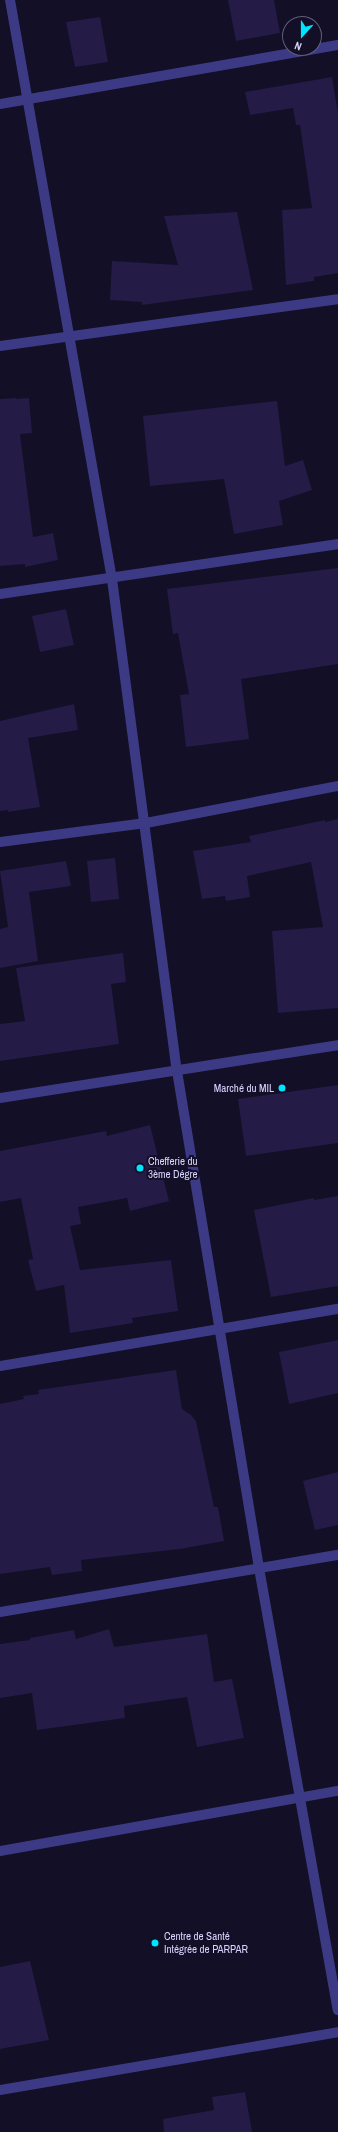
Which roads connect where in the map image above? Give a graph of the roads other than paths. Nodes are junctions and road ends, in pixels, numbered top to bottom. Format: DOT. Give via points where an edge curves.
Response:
graph roads {
  1 [pos="10,0"];
  2 [pos="338,45"];
  3 [pos="27,100"];
  4 [pos="0,104"];
  5 [pos="338,299"];
  6 [pos="70,335"];
  7 [pos="0,346"];
  8 [pos="338,544"];
  9 [pos="112,579"];
  10 [pos="0,594"];
  11 [pos="338,786"];
  12 [pos="146,823"];
  13 [pos="0,842"];
  14 [pos="338,1045"];
  15 [pos="177,1071"];
  16 [pos="0,1098"];
  17 [pos="338,1309"];
  18 [pos="221,1328"];
  19 [pos="0,1366"];
  20 [pos="338,1555"];
  21 [pos="259,1568"];
  22 [pos="0,1612"];
  23 [pos="338,1791"];
  24 [pos="301,1797"];
  25 [pos="0,1851"];
  26 [pos="338,2010"];
  27 [pos="338,2032"];
  28 [pos="0,2090"];
  1 -- 3 [label="street"];
  2 -- 3 [label="street"];
  3 -- 4 [label="street"];
  3 -- 6 [label="street"];
  5 -- 6 [label="street"];
  6 -- 7 [label="street"];
  6 -- 9 [label="street"];
  8 -- 9 [label="street"];
  9 -- 10 [label="street"];
  9 -- 12 [label="street"];
  11 -- 12 [label="street"];
  12 -- 13 [label="street"];
  12 -- 15 [label="street"];
  14 -- 15 [label="street"];
  15 -- 16 [label="street"];
  15 -- 18 [label="street"];
  17 -- 18 [label="street"];
  18 -- 19 [label="street"];
  18 -- 21 [label="street"];
  20 -- 21 [label="street"];
  21 -- 22 [label="street"];
  21 -- 24 [label="street"];
  23 -- 24 [label="street"];
  24 -- 25 [label="street"];
  24 -- 26 [label="street"];
  27 -- 28 [label="street"];
}
